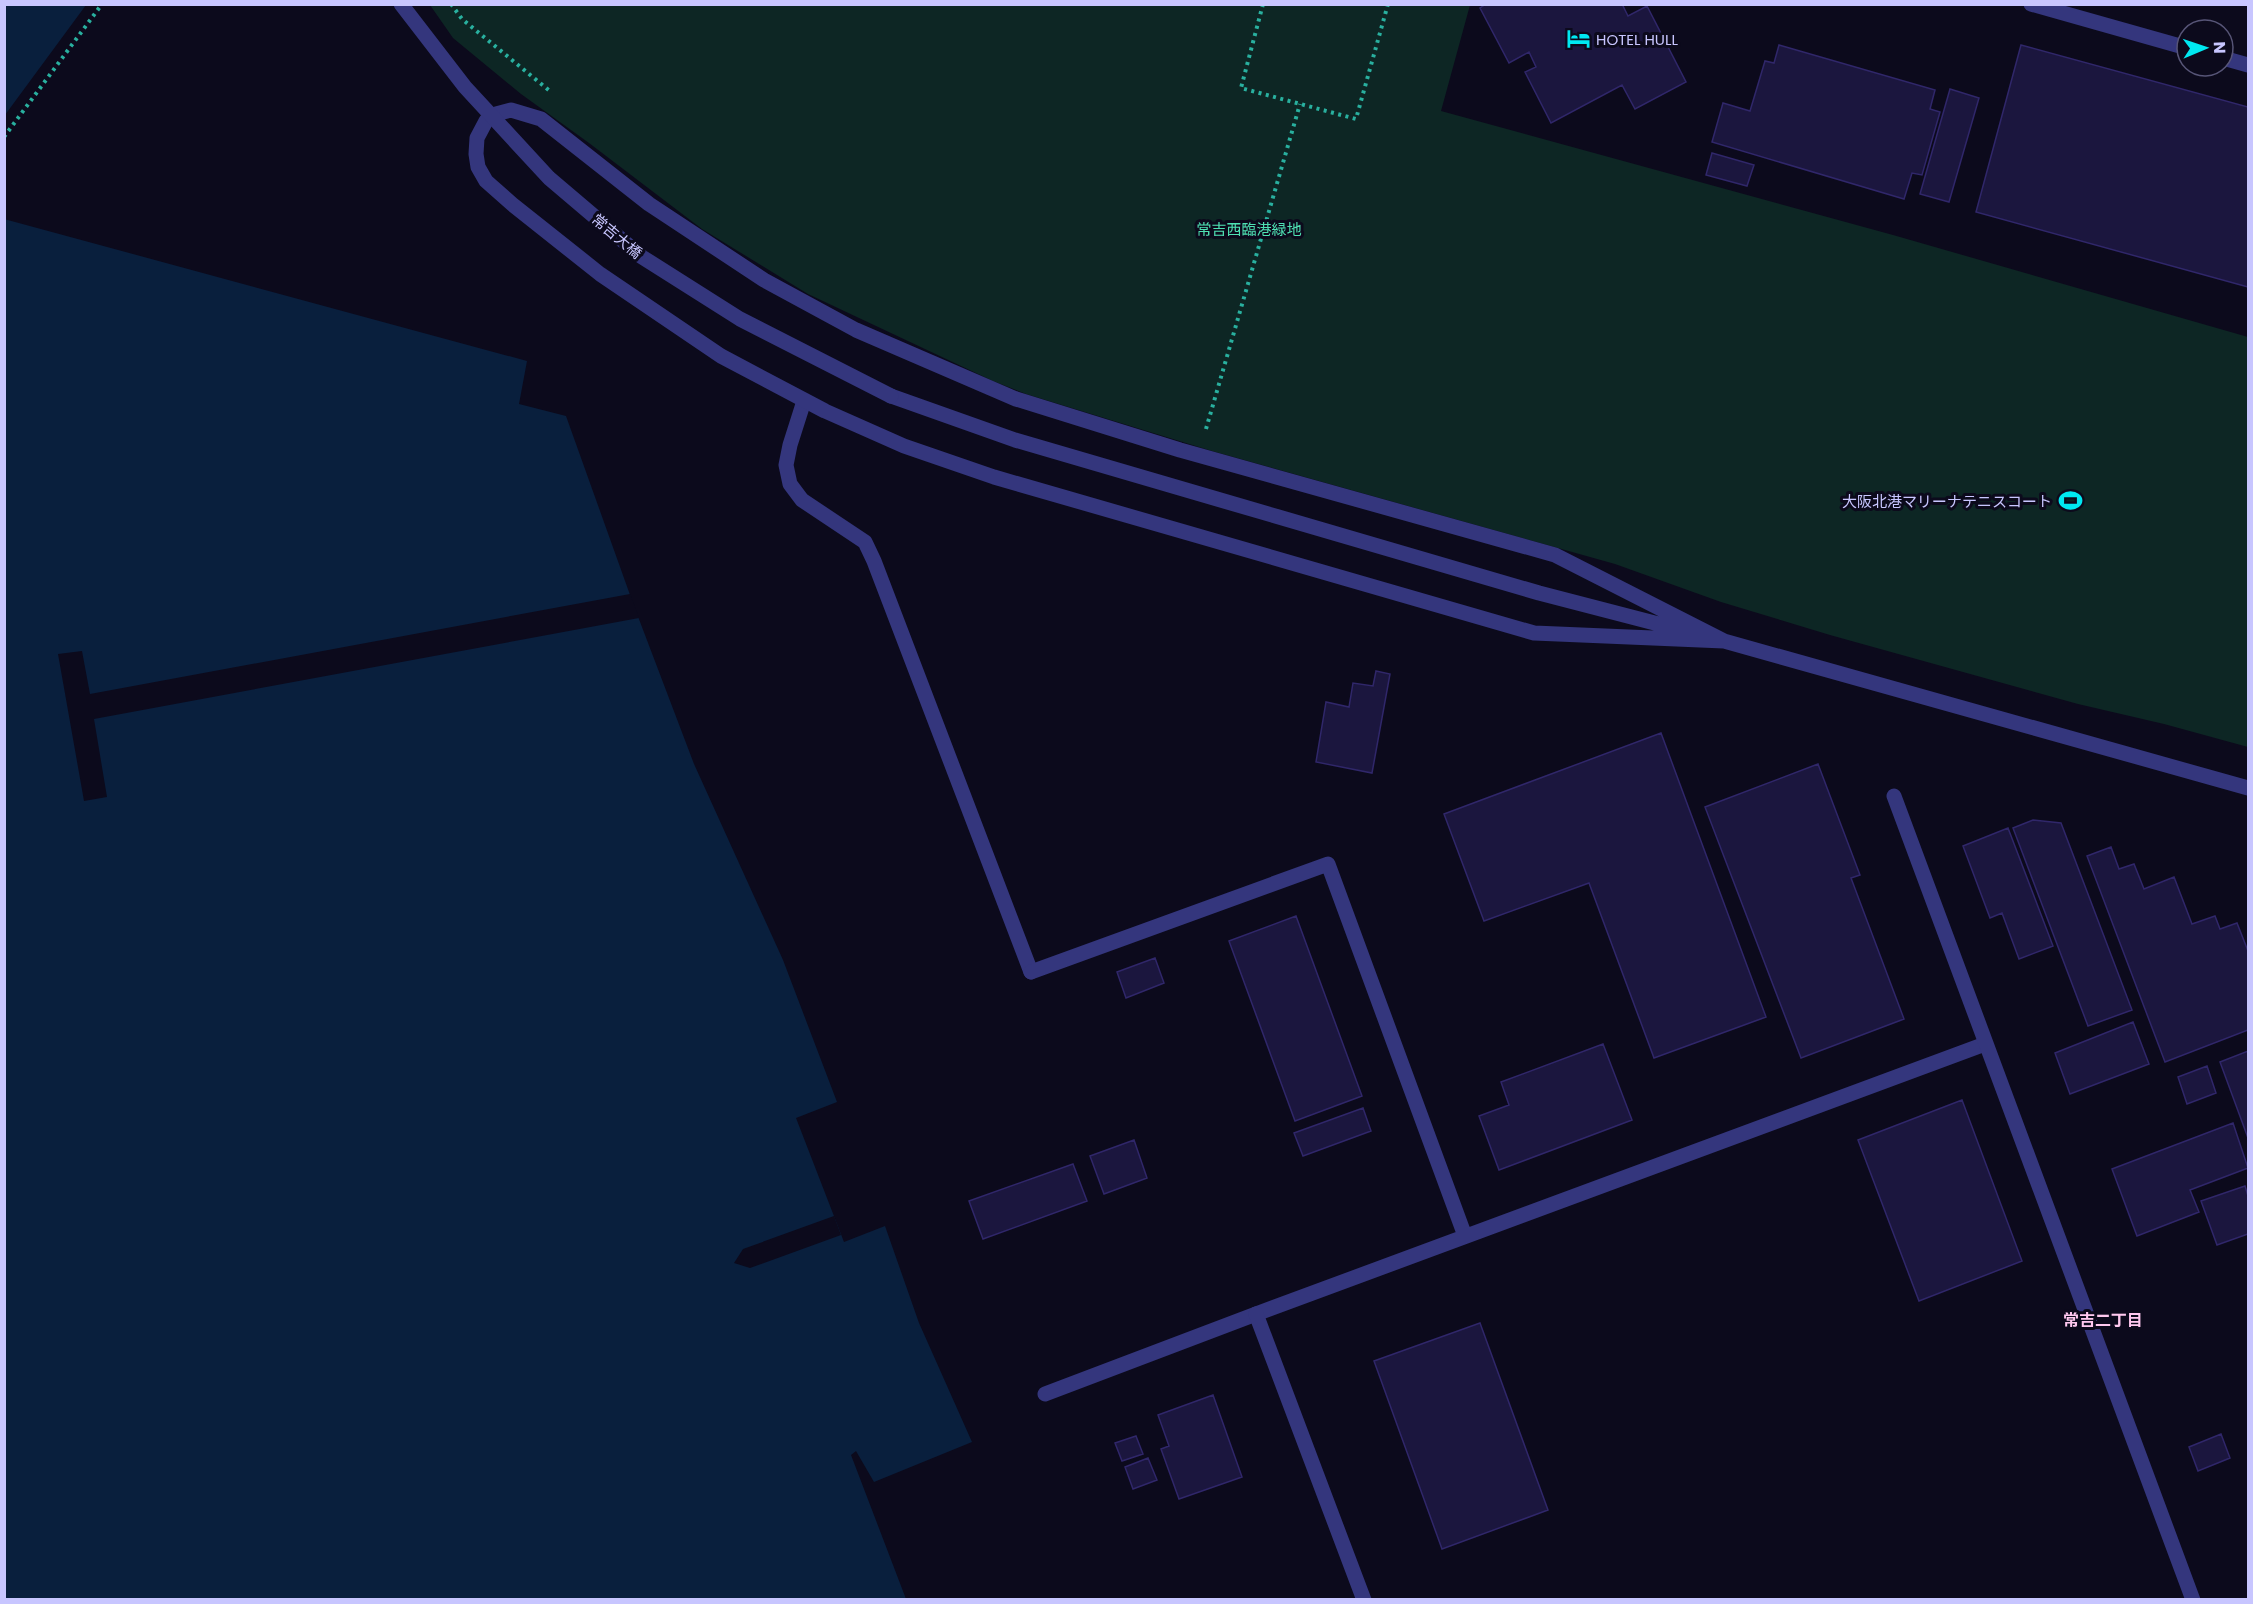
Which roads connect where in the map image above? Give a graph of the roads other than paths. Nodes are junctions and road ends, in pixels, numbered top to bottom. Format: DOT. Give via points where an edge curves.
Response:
graph roads {
  1 [pos="400,4"];
  2 [pos="2031,4"];
  3 [pos="2175,45"];
  4 [pos="804,401"];
  5 [pos="1724,641"];
  6 [pos="2248,788"];
  7 [pos="1894,796"];
  8 [pos="1985,1044"];
  9 [pos="1465,1236"];
  10 [pos="1256,1314"];
  11 [pos="1045,1394"];
  12 [pos="1364,1599"];
  13 [pos="2193,1599"];
  1 -- 5 [label="street, 常吉大橋, bridge" via="465,87 549,178 642,257 740,319 891,396 1015,440 1539,593"];
  2 -- 3 [label="street"];
  4 -- 5 [label="street" via="904,446 994,477 1534,633"];
  4 -- 5 [label="street" via="721,357 600,274 503,196 486,181 478,167 477,138 486,121 511,110 541,119 649,204 764,280 856,330 1016,399 1180,450 1555,555"];
  4 -- 9 [label="street" via="786,465 790,484 802,500 865,542 1031,972 1328,864"];
  5 -- 6 [label="street"];
  7 -- 8 [label="street"];
  8 -- 9 [label="street"];
  8 -- 13 [label="street"];
  9 -- 10 [label="street"];
  10 -- 11 [label="street"];
  10 -- 12 [label="street"];
}
